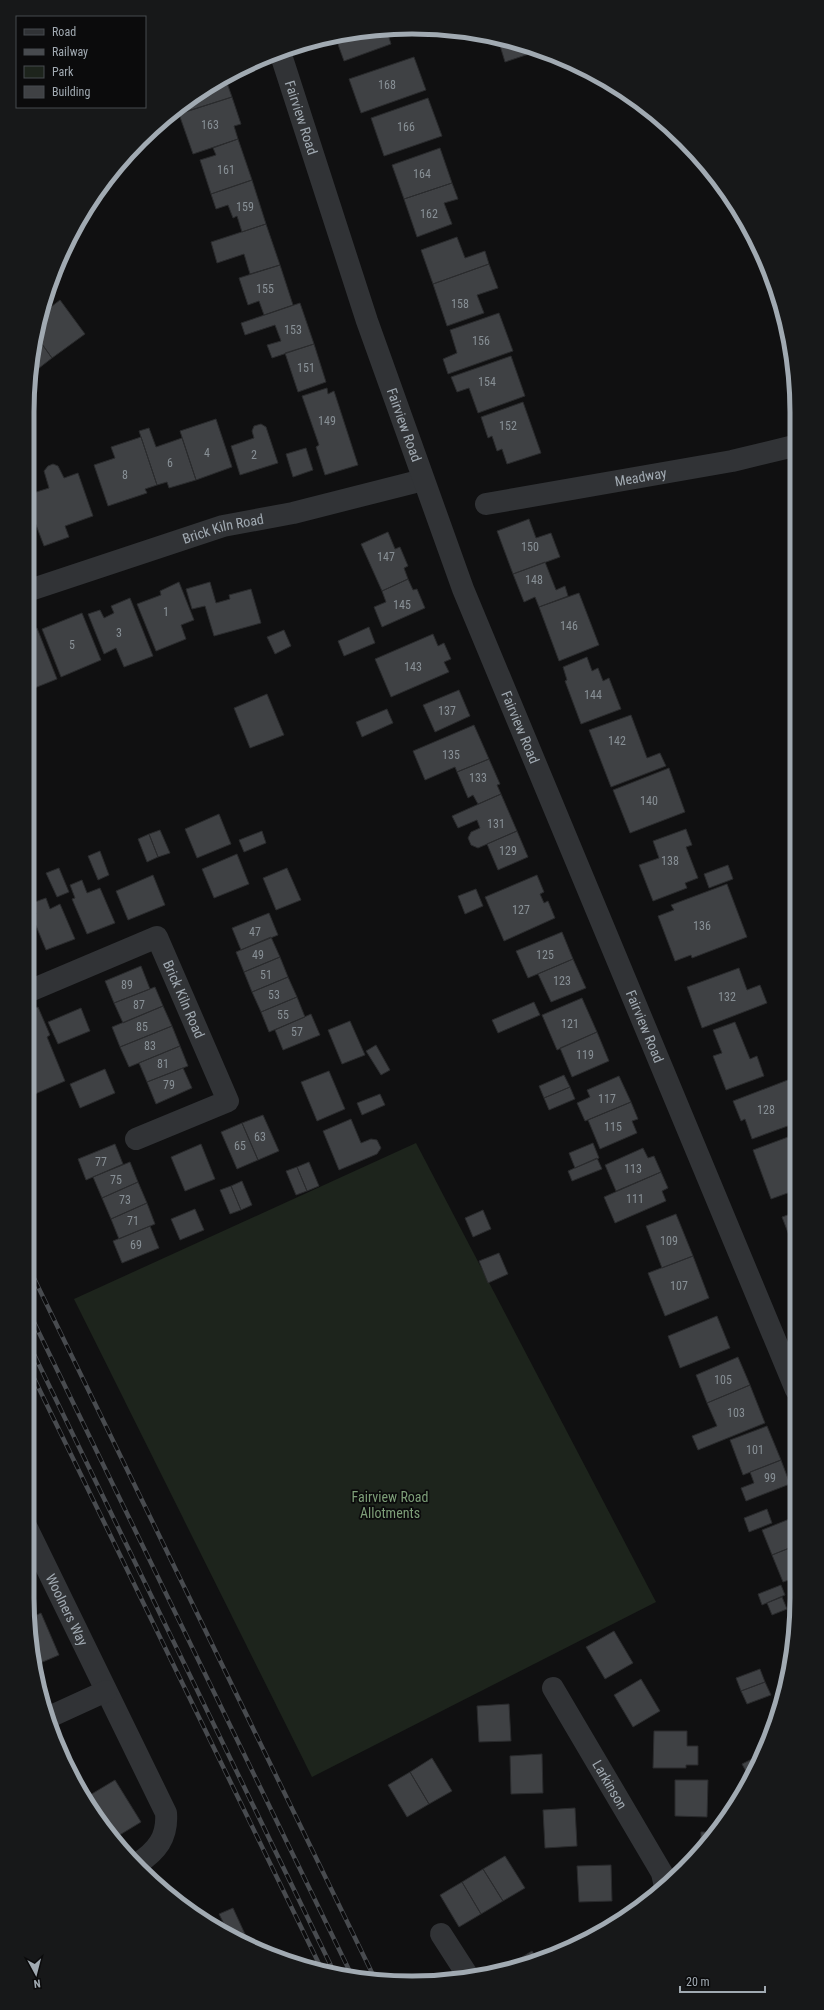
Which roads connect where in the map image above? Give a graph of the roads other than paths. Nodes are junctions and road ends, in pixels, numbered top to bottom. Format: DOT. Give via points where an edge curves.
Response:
graph roads {
  1 [pos="282,57"];
  2 [pos="790,447"];
  3 [pos="423,480"];
  4 [pos="486,504"];
  5 [pos="34,589"];
  6 [pos="34,989"];
  7 [pos="136,1139"];
  8 [pos="790,1376"];
  9 [pos="34,1542"];
  10 [pos="553,1688"];
  11 [pos="106,1691"];
  12 [pos="53,1715"];
  13 [pos="141,1861"];
  14 [pos="663,1880"];
  15 [pos="441,1934"];
  16 [pos="466,1972"];
  1 -- 3 [label="street, Fairview Road" via="367,321"];
  2 -- 4 [label="street, Meadway" via="732,461"];
  3 -- 5 [label="street, Brick Kiln Road" via="293,513 223,526"];
  3 -- 8 [label="street, Fairview Road" via="463,589"];
  6 -- 7 [label="street, Brick Kiln Road" via="157,937 228,1101"];
  9 -- 11 [label="street, Woolners Way"];
  10 -- 14 [label="street, Larkinson" via="662,1873"];
  11 -- 12 [label="street"];
  11 -- 13 [label="street, Woolners Way" via="166,1813 167,1826 158,1846"];
  15 -- 16 [label="street"];
}
